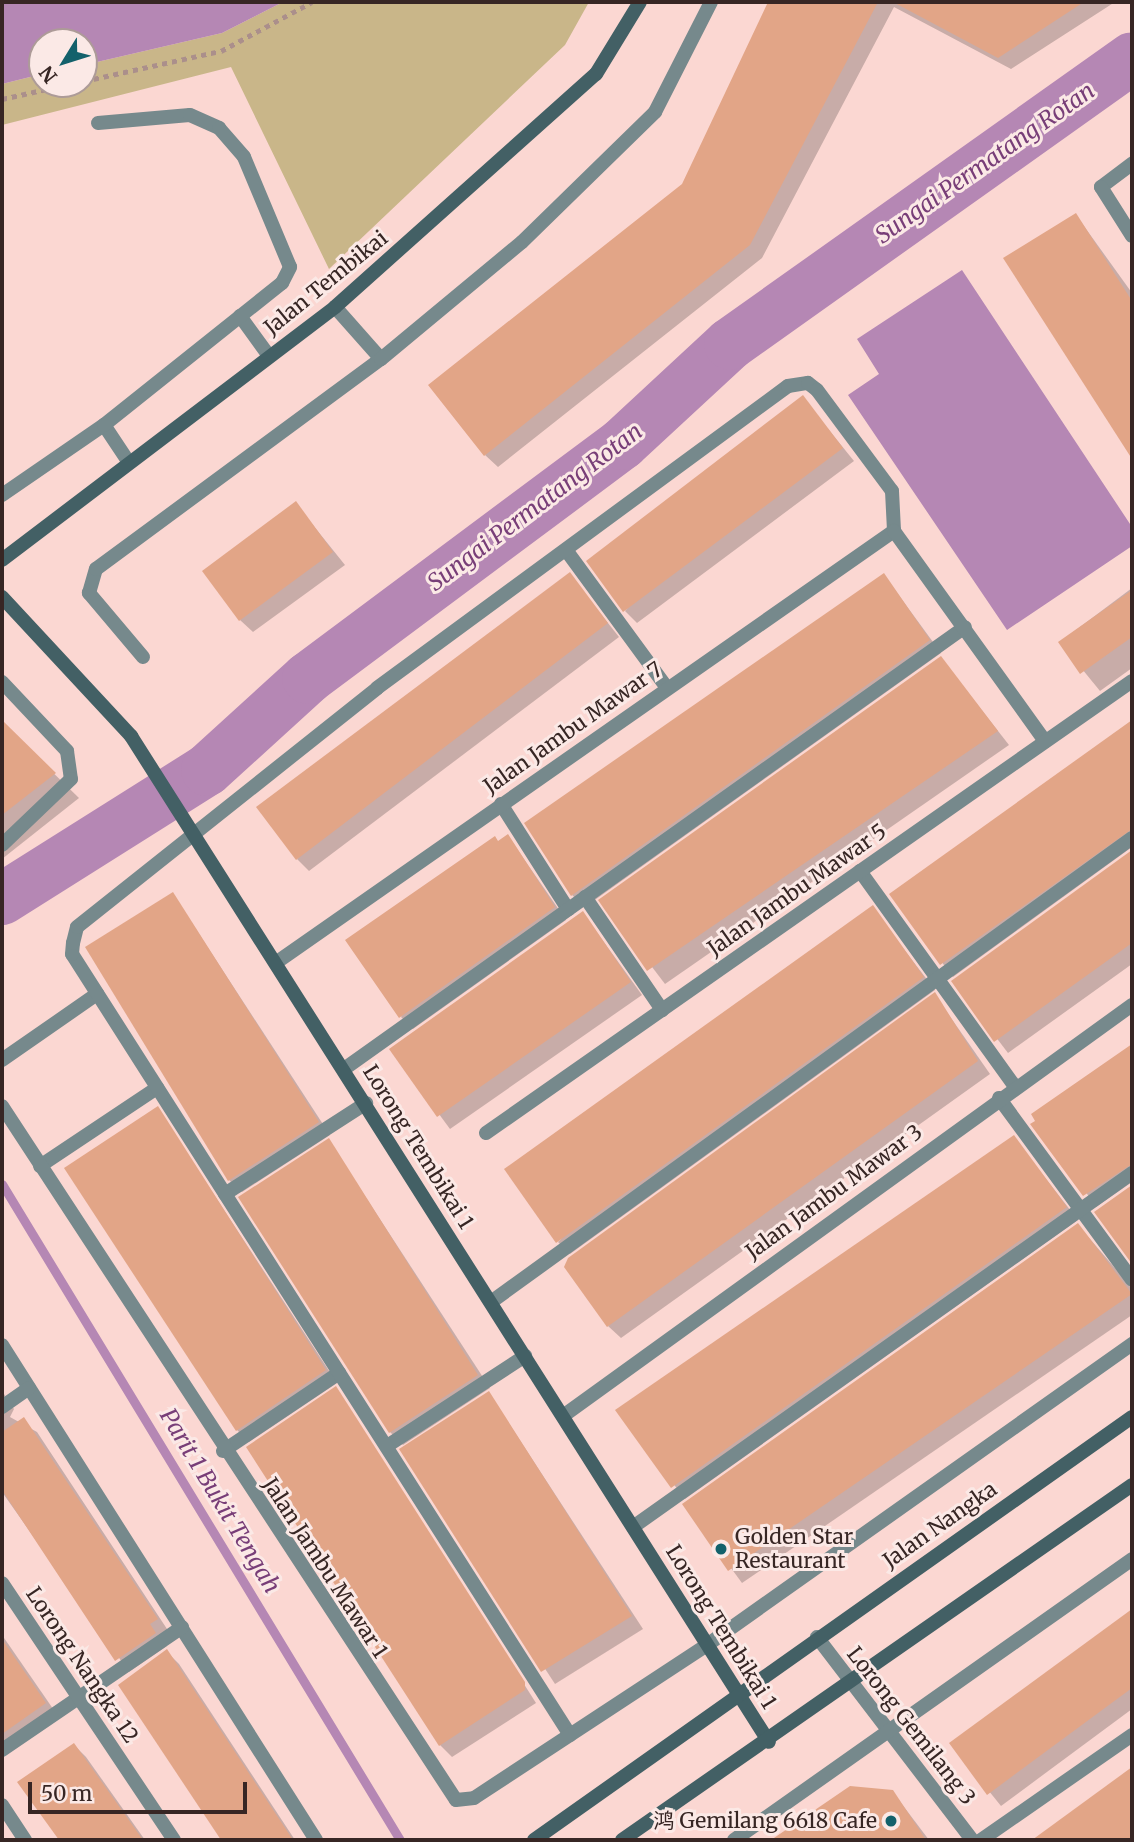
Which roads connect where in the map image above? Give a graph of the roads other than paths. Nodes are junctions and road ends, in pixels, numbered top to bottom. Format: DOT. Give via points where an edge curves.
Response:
graph roads {
  1 [pos="640,2"];
  2 [pos="711,2"];
  3 [pos="98,123"];
  4 [pos="1132,164"];
  5 [pos="1132,236"];
  6 [pos="335,307"];
  7 [pos="240,316"];
  8 [pos="269,356"];
  9 [pos="382,359"];
  10 [pos="104,425"];
  11 [pos="128,461"];
  12 [pos="2,495"];
  13 [pos="894,531"];
  14 [pos="566,550"];
  15 [pos="2,560"];
  16 [pos="2,597"];
  17 [pos="965,627"];
  18 [pos="143,657"];
  19 [pos="1132,681"];
  20 [pos="2,682"];
  21 [pos="667,688"];
  22 [pos="1045,741"];
  23 [pos="501,804"];
  24 [pos="194,832"];
  25 [pos="1132,838"];
  26 [pos="2,845"];
  27 [pos="860,871"];
  28 [pos="585,897"];
  29 [pos="568,909"];
  30 [pos="277,962"];
  31 [pos="936,978"];
  32 [pos="97,994"];
  33 [pos="1132,1005"];
  34 [pos="662,1010"];
  35 [pos="2,1060"];
  36 [pos="344,1069"];
  37 [pos="1015,1087"];
  38 [pos="157,1088"];
  39 [pos="999,1098"];
  40 [pos="366,1103"];
  41 [pos="2,1106"];
  42 [pos="486,1133"];
  43 [pos="40,1166"];
  44 [pos="1132,1173"];
  45 [pos="225,1194"];
  46 [pos="1080,1210"];
  47 [pos="1132,1280"];
  48 [pos="491,1302"];
  49 [pos="1132,1343"];
  50 [pos="2,1345"];
  51 [pos="525,1356"];
  52 [pos="339,1373"];
  53 [pos="29,1388"];
  54 [pos="2,1407"];
  55 [pos="563,1416"];
  56 [pos="1132,1417"];
  57 [pos="387,1446"];
  58 [pos="223,1451"];
  59 [pos="1132,1485"];
  60 [pos="633,1527"];
  61 [pos="1132,1559"];
  62 [pos="2,1583"];
  63 [pos="182,1627"];
  64 [pos="817,1637"];
  65 [pos="708,1645"];
  66 [pos="850,1684"];
  67 [pos="738,1693"];
  68 [pos="79,1698"];
  69 [pos="889,1731"];
  70 [pos="570,1735"];
  71 [pos="1132,1735"];
  72 [pos="769,1742"];
  73 [pos="2,1750"];
  74 [pos="2,1805"];
  75 [pos="970,1839"];
  76 [pos="25,1840"];
  77 [pos="174,1840"];
  78 [pos="316,1840"];
  79 [pos="534,1840"];
  80 [pos="622,1840"];
  81 [pos="734,1840"];
  1 -- 6 [label="street, Jalan Tembikai" via="596,74"];
  2 -- 9 [label="street" via="654,112 522,242"];
  3 -- 7 [label="street" via="190,115 219,128 244,157 290,267 282,283"];
  4 -- 5 [label="street" via="1101,187"];
  6 -- 8 [label="street, Jalan Tembikai"];
  6 -- 9 [label="street"];
  7 -- 8 [label="street"];
  7 -- 10 [label="street"];
  8 -- 11 [label="street, Jalan Tembikai"];
  9 -- 18 [label="street" via="96,569 89,593"];
  10 -- 11 [label="street"];
  10 -- 12 [label="street"];
  11 -- 15 [label="street, Jalan Tembikai"];
  13 -- 14 [label="street" via="892,491 808,383 788,386"];
  13 -- 17 [label="street"];
  13 -- 21 [label="street, Jalan Jambu Mawar 7"];
  14 -- 21 [label="street"];
  14 -- 24 [label="street"];
  16 -- 24 [label="street, Lorong Tembikai 1" via="131,736"];
  17 -- 22 [label="street"];
  17 -- 28 [label="street"];
  19 -- 22 [label="street, Jalan Jambu Mawar 5"];
  20 -- 26 [label="street" via="67,751 71,779"];
  21 -- 23 [label="street, Jalan Jambu Mawar 7"];
  22 -- 27 [label="street, Jalan Jambu Mawar 5"];
  23 -- 29 [label="street"];
  23 -- 30 [label="street, Jalan Jambu Mawar 7"];
  24 -- 30 [label="street, Lorong Tembikai 1"];
  24 -- 32 [label="street" via="77,927 72,954"];
  25 -- 31 [label="street"];
  27 -- 31 [label="street"];
  27 -- 34 [label="street, Jalan Jambu Mawar 5"];
  28 -- 29 [label="street"];
  28 -- 34 [label="street"];
  29 -- 36 [label="street"];
  30 -- 36 [label="street, Lorong Tembikai 1"];
  31 -- 37 [label="street"];
  31 -- 48 [label="street"];
  32 -- 35 [label="street"];
  32 -- 38 [label="street"];
  33 -- 37 [label="street, Jalan Jambu Mawar 3"];
  34 -- 42 [label="street, Jalan Jambu Mawar 5"];
  36 -- 40 [label="street, Lorong Tembikai 1"];
  37 -- 39 [label="street, Jalan Jambu Mawar 3"];
  38 -- 43 [label="street"];
  38 -- 45 [label="street"];
  39 -- 46 [label="street"];
  39 -- 55 [label="street, Jalan Jambu Mawar 3"];
  40 -- 45 [label="street"];
  40 -- 48 [label="street, Lorong Tembikai 1"];
  41 -- 43 [label="street, Jalan Jambu Mawar 1"];
  43 -- 58 [label="street, Jalan Jambu Mawar 1"];
  44 -- 46 [label="street"];
  45 -- 52 [label="street"];
  46 -- 47 [label="street"];
  46 -- 60 [label="street"];
  48 -- 51 [label="street, Lorong Tembikai 1"];
  49 -- 65 [label="street, Jalan Jambu Mawar 1"];
  50 -- 53 [label="street"];
  51 -- 55 [label="street, Lorong Tembikai 1"];
  51 -- 57 [label="street"];
  52 -- 57 [label="street"];
  52 -- 58 [label="street"];
  53 -- 54 [label="street"];
  53 -- 63 [label="street"];
  55 -- 60 [label="street, Lorong Tembikai 1"];
  56 -- 64 [label="street, Jalan Nangka"];
  57 -- 70 [label="street"];
  58 -- 70 [label="street, Jalan Jambu Mawar 1" via="456,1800 474,1798"];
  59 -- 66 [label="street"];
  60 -- 65 [label="street, Lorong Tembikai 1"];
  61 -- 69 [label="street"];
  62 -- 68 [label="street, Lorong Nangka 12"];
  63 -- 68 [label="street"];
  63 -- 78 [label="street"];
  64 -- 66 [label="street, Lorong Gemilang 3"];
  64 -- 67 [label="street, Jalan Nangka"];
  65 -- 67 [label="street, Lorong Tembikai 1"];
  65 -- 70 [label="street, Jalan Jambu Mawar 1"];
  66 -- 69 [label="street, Lorong Gemilang 3"];
  66 -- 72 [label="street"];
  67 -- 72 [label="street, Lorong Tembikai 1"];
  67 -- 79 [label="street, Jalan Nangka"];
  68 -- 73 [label="street"];
  68 -- 77 [label="street, Lorong Nangka 12"];
  69 -- 75 [label="street, Lorong Gemilang 3"];
  69 -- 81 [label="street"];
  71 -- 75 [label="street"];
  72 -- 80 [label="street"];
  74 -- 76 [label="street"];
}
